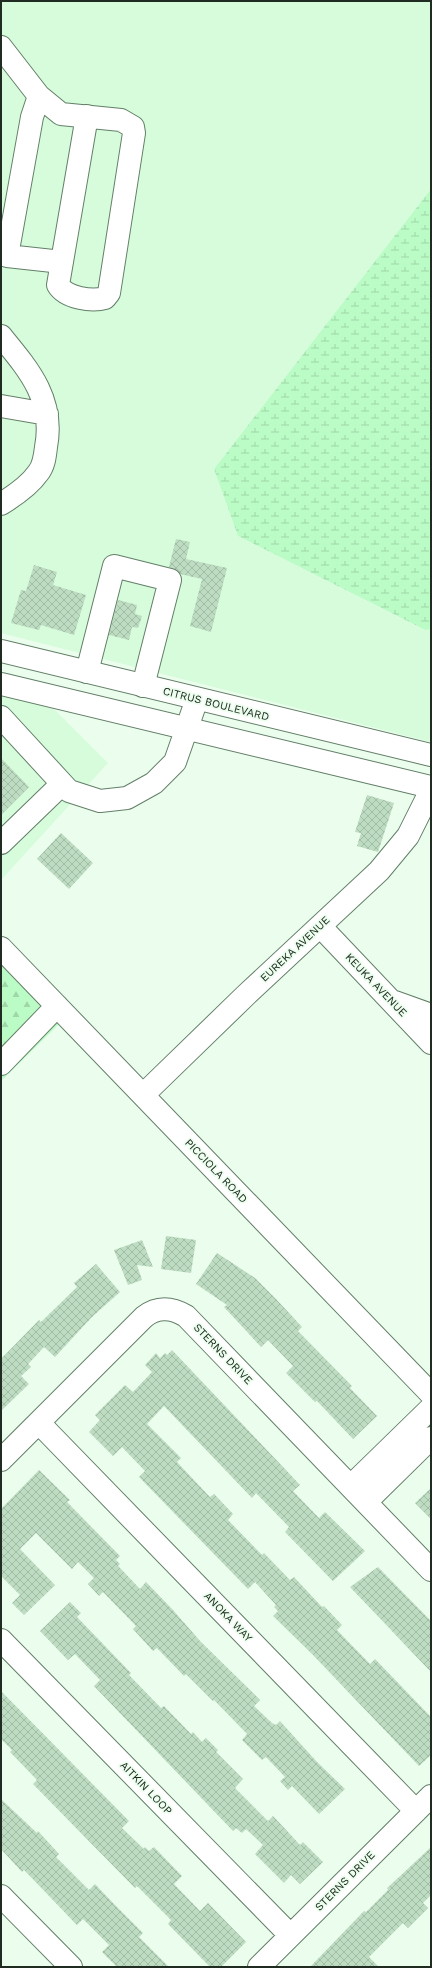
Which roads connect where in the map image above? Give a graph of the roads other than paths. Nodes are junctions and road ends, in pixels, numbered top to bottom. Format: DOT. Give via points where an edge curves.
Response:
graph roads {
  1 [pos="1,47"];
  2 [pos="39,96"];
  3 [pos="87,116"];
  4 [pos="62,262"];
  5 [pos="1,336"];
  6 [pos="1,406"];
  7 [pos="47,414"];
  8 [pos="1,504"];
  9 [pos="1,651"];
  10 [pos="89,662"];
  11 [pos="146,676"];
  12 [pos="1,684"];
  13 [pos="197,699"];
  14 [pos="1,717"];
  15 [pos="186,729"];
  16 [pos="251,744"];
  17 [pos="431,755"];
  18 [pos="431,768"];
  19 [pos="62,784"];
  20 [pos="431,789"];
  21 [pos="1,843"];
  22 [pos="320,926"];
  23 [pos="1,948"];
  24 [pos="392,1001"];
  25 [pos="57,1006"];
  26 [pos="431,1015"];
  27 [pos="431,1043"];
  28 [pos="1,1064"];
  29 [pos="143,1095"];
  30 [pos="431,1394"];
  31 [pos="431,1408"];
  32 [pos="39,1422"];
  33 [pos="431,1438"];
  34 [pos="1,1460"];
  35 [pos="351,1486"];
  36 [pos="366,1502"];
  37 [pos="431,1570"];
  38 [pos="1,1640"];
  39 [pos="424,1803"];
  40 [pos="1,1896"];
  41 [pos="290,1936"];
  42 [pos="71,1967"];
  43 [pos="259,1967"];
  1 -- 2 [label="main road"];
  2 -- 3 [label="main road" via="61,114"];
  2 -- 4 [label="main road" via="32,117 7,256"];
  3 -- 4 [label="main road"];
  3 -- 4 [label="main road" via="121,120 133,127 134,133 109,293 97,301 62,291 58,285"];
  5 -- 7 [label="main road" via="27,367 40,389"];
  6 -- 7 [label="main road"];
  7 -- 8 [label="main road" via="47,443 38,473 26,487"];
  9 -- 10 [label="main road, CITRUS BOULEVARD"];
  10 -- 11 [label="main road, CITRUS BOULEVARD"];
  10 -- 11 [label="main road" via="114,566 170,580"];
  11 -- 13 [label="main road, CITRUS BOULEVARD"];
  12 -- 15 [label="main road"];
  13 -- 15 [label="main road"];
  13 -- 17 [label="main road, CITRUS BOULEVARD"];
  14 -- 19 [label="main road"];
  15 -- 16 [label="main road"];
  15 -- 19 [label="main road" via="175,762 154,783 127,798 100,801 69,791"];
  16 -- 18 [label="main road" via="324,750 396,768"];
  16 -- 20 [label="main road"];
  19 -- 21 [label="main road"];
  20 -- 22 [label="main road, EUREKA AVENUE" via="408,836 379,871"];
  22 -- 24 [label="main road, KEUKA AVENUE"];
  22 -- 29 [label="main road, EUREKA AVENUE"];
  23 -- 25 [label="main road, PICCIOLA ROAD"];
  24 -- 26 [label="main road"];
  24 -- 27 [label="main road, KEUKA AVENUE"];
  25 -- 28 [label="main road"];
  25 -- 29 [label="main road, PICCIOLA ROAD"];
  29 -- 30 [label="main road, PICCIOLA ROAD"];
  31 -- 35 [label="main road"];
  32 -- 34 [label="main road, STERNS DRIVE"];
  32 -- 35 [label="main road, STERNS DRIVE" via="150,1312 176,1310 186,1316"];
  32 -- 39 [label="main road, ANOKA WAY"];
  33 -- 36 [label="main road"];
  35 -- 36 [label="main road, STERNS DRIVE"];
  36 -- 37 [label="main road, STERNS DRIVE"];
  38 -- 41 [label="main road, AITKIN LOOP"];
  39 -- 41 [label="main road, STERNS DRIVE"];
  40 -- 42 [label="main road"];
  41 -- 43 [label="main road, STERNS DRIVE"];
}
